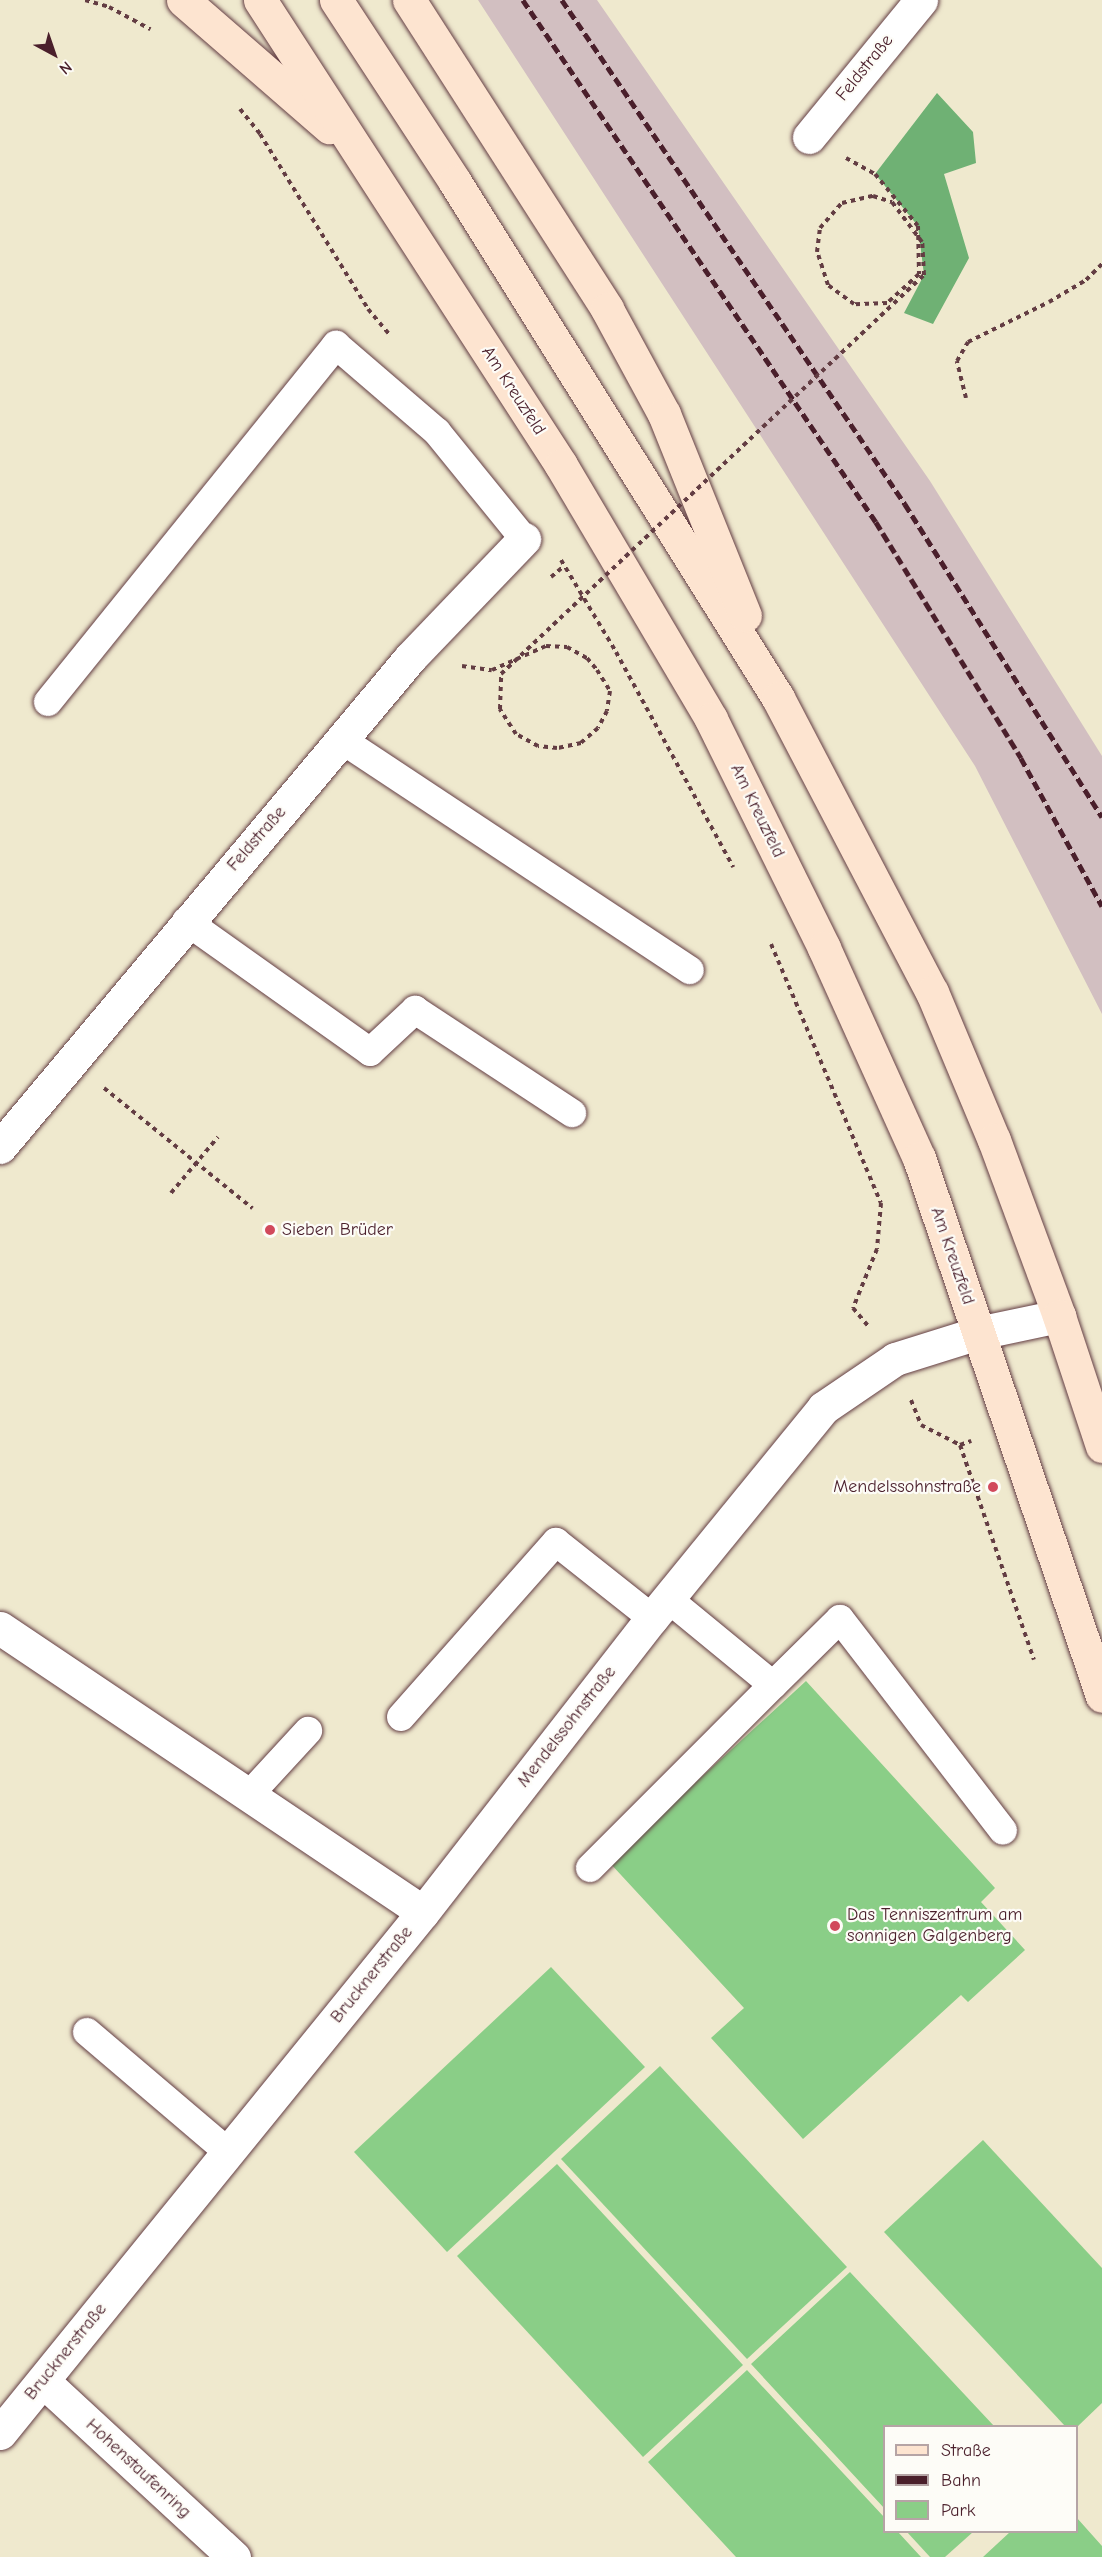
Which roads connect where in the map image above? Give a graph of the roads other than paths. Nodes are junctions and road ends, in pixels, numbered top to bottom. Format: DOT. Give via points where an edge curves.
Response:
graph roads {
  1 [pos="183,0"];
  2 [pos="260,0"];
  3 [pos="336,0"];
  4 [pos="409,0"];
  5 [pos="921,0"];
  6 [pos="808,137"];
  7 [pos="364,159"];
  8 [pos="524,539"];
  9 [pos="778,698"];
  10 [pos="48,702"];
  11 [pos="342,740"];
  12 [pos="186,921"];
  13 [pos="690,970"];
  14 [pos="572,1113"];
  15 [pos="0,1147"];
  16 [pos="1059,1316"];
  17 [pos="978,1333"];
  18 [pos="1102,1446"];
  19 [pos="660,1608"];
  20 [pos="0,1628"];
  21 [pos="773,1685"];
  22 [pos="1102,1696"];
  23 [pos="401,1717"];
  24 [pos="308,1731"];
  25 [pos="250,1794"];
  26 [pos="1003,1831"];
  27 [pos="590,1868"];
  28 [pos="423,1912"];
  29 [pos="87,2032"];
  30 [pos="229,2152"];
  31 [pos="43,2381"];
  32 [pos="0,2433"];
  33 [pos="234,2557"];
  1 -- 7 [label="main road"];
  2 -- 7 [label="main road, Am Kreuzfeld"];
  3 -- 9 [label="main road" via="462,193"];
  4 -- 9 [label="main road" via="607,309 664,414"];
  5 -- 6 [label="street, Feldstraße"];
  7 -- 17 [label="main road, Am Kreuzfeld" via="561,465 711,719 824,948 918,1158"];
  8 -- 10 [label="lane" via="436,432 336,345"];
  8 -- 11 [label="street, Feldstraße" via="410,658"];
  9 -- 16 [label="main road" via="932,992 994,1140"];
  11 -- 12 [label="street, Feldstraße"];
  11 -- 13 [label="lane"];
  12 -- 14 [label="lane" via="370,1052 415,1010"];
  12 -- 15 [label="street, Feldstraße"];
  16 -- 17 [label="street, Mendelssohnstraße"];
  16 -- 18 [label="main road"];
  17 -- 19 [label="street, Mendelssohnstraße" via="895,1359 823,1408"];
  17 -- 22 [label="main road, Am Kreuzfeld"];
  19 -- 21 [label="lane"];
  19 -- 23 [label="lane" via="556,1542"];
  19 -- 28 [label="street, Mendelssohnstraße"];
  20 -- 25 [label="street, Brucknerstraße"];
  21 -- 26 [label="lane" via="840,1619"];
  21 -- 27 [label="lane"];
  24 -- 25 [label="lane"];
  25 -- 28 [label="street, Brucknerstraße"];
  28 -- 30 [label="street, Brucknerstraße"];
  29 -- 30 [label="lane"];
  30 -- 31 [label="street, Brucknerstraße"];
  31 -- 32 [label="street, Brucknerstraße"];
  31 -- 33 [label="street, Hohenstaufenring"];
}
